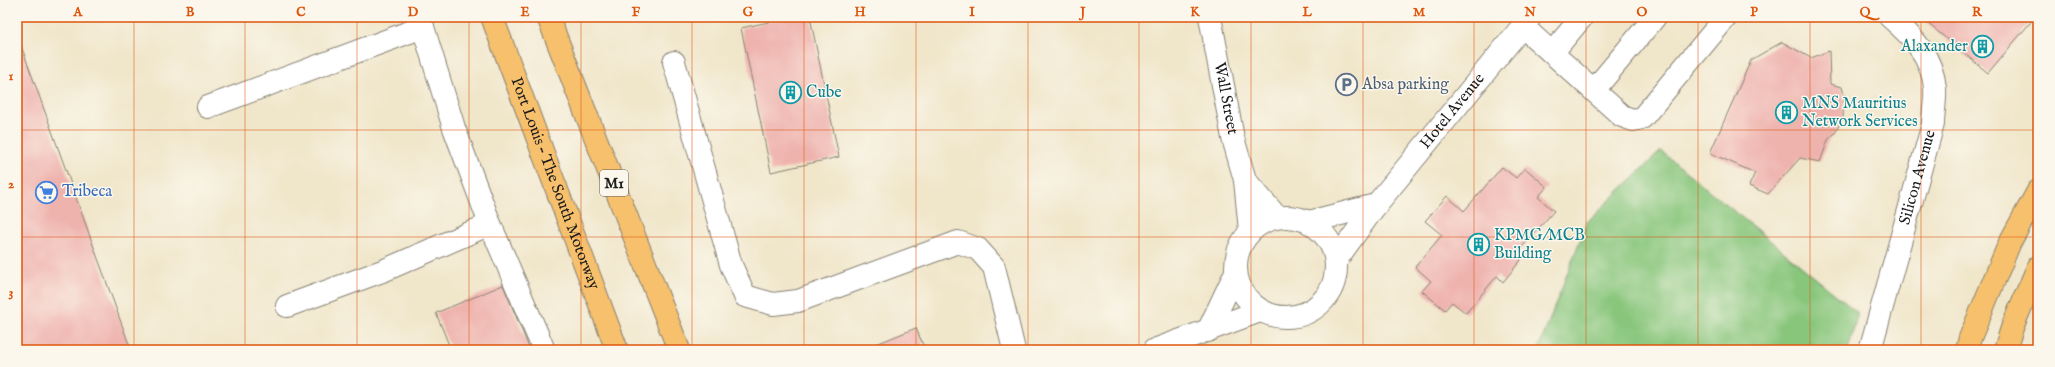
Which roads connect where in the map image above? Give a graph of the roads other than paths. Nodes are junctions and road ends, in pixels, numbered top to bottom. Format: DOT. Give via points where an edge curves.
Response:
graph roads {
  1 [pos="492,17"];
  2 [pos="548,17"];
  3 [pos="1210,17"];
  4 [pos="1582,17"];
  5 [pos="1655,17"];
  6 [pos="1726,17"];
  7 [pos="1890,17"];
  8 [pos="420,22"];
  9 [pos="1526,22"];
  10 [pos="1552,53"];
  11 [pos="674,62"];
  12 [pos="1594,90"];
  13 [pos="208,107"];
  14 [pos="1244,180"];
  15 [pos="2038,191"];
  16 [pos="1376,205"];
  17 [pos="1277,217"];
  18 [pos="1309,222"];
  19 [pos="490,224"];
  20 [pos="1250,231"];
  21 [pos="1336,260"];
  22 [pos="2038,267"];
  23 [pos="1235,274"];
  24 [pos="286,306"];
  25 [pos="1260,311"];
  26 [pos="1208,331"];
  27 [pos="544,350"];
  28 [pos="617,350"];
  29 [pos="679,350"];
  30 [pos="1014,350"];
  31 [pos="1154,350"];
  32 [pos="1870,350"];
  33 [pos="1967,350"];
  34 [pos="2005,350"];
  1 -- 28 [label="main road, Port Louis – The South Motorway"];
  2 -- 29 [label="main road, M1"];
  3 -- 14 [label="street, Wall Street" via="1233,138"];
  4 -- 10 [label="street"];
  5 -- 12 [label="street"];
  6 -- 12 [label="street" via="1642,118 1633,120 1622,116"];
  7 -- 32 [label="street, Silicon Avenue" via="1910,34 1929,60 1935,88 1932,124"];
  8 -- 13 [label="street"];
  8 -- 19 [label="street" via="454,128"];
  9 -- 10 [label="street"];
  9 -- 16 [label="street, Hotel Avenue"];
  10 -- 12 [label="street"];
  11 -- 30 [label="street" via="731,265 745,296 773,304 798,301 958,242 978,249 994,267"];
  14 -- 17 [label="street, Wall Street"];
  14 -- 20 [label="street, Wall Street"];
  15 -- 33 [label="main road" via="2010,242"];
  16 -- 18 [label="street"];
  16 -- 21 [label="street, Hotel Avenue"];
  17 -- 18 [label="street" via="1294,217"];
  17 -- 20 [label="street" via="1262,222"];
  18 -- 21 [label="street" via="1322,231 1331,245"];
  19 -- 24 [label="street" via="385,270"];
  19 -- 27 [label="street"];
  20 -- 23 [label="street" via="1241,244 1236,258"];
  21 -- 25 [label="street" via="1335,276 1330,291 1316,307 1307,313 1291,317 1275,317"];
  22 -- 34 [label="main road"];
  23 -- 25 [label="street" via="1240,289 1248,301"];
  23 -- 26 [label="street"];
  25 -- 26 [label="street"];
  26 -- 31 [label="street"];
}
